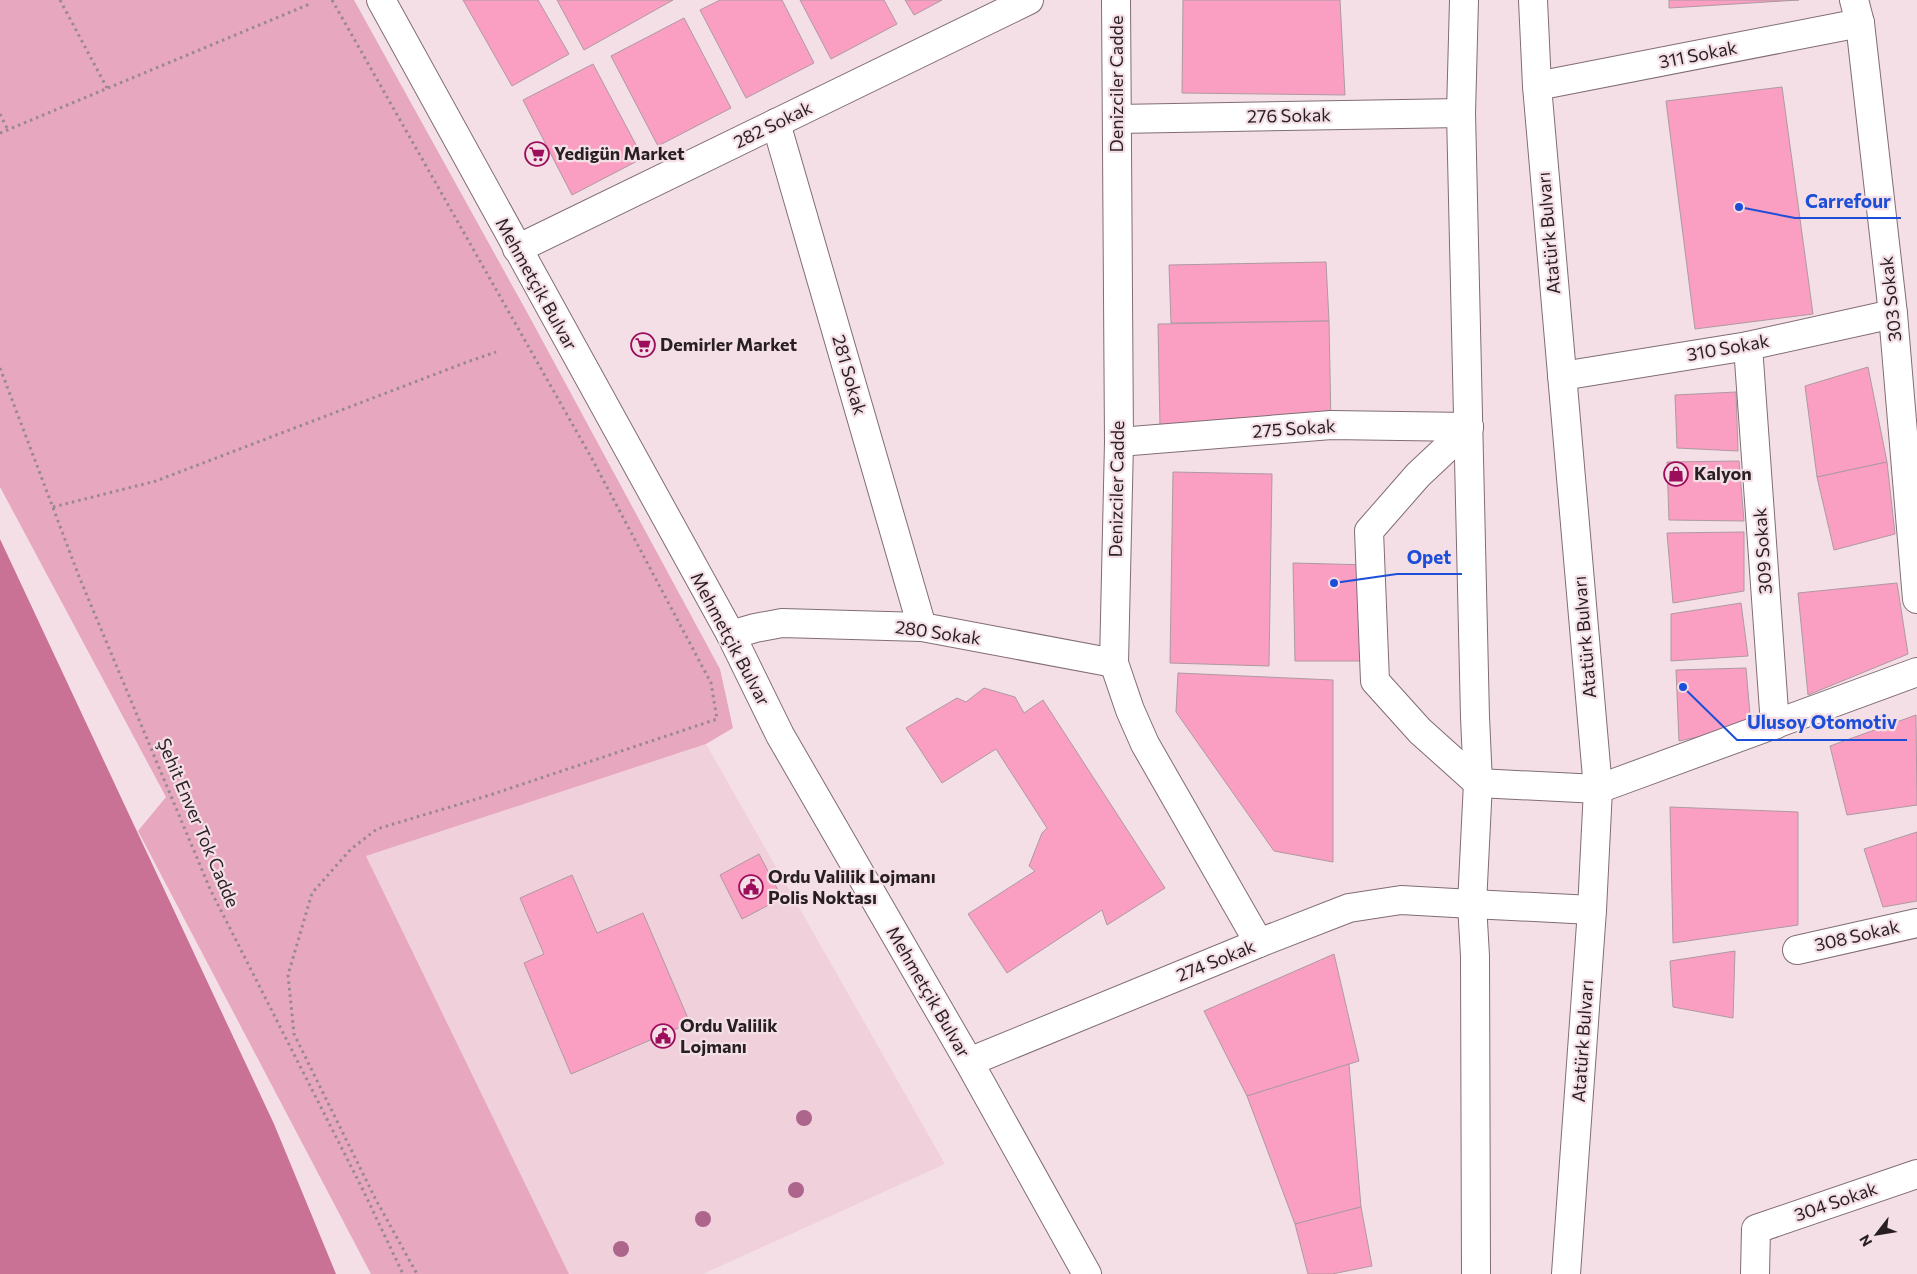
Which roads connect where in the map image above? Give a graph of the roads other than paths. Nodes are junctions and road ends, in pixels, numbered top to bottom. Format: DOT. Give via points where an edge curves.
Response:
graph roads {
  1 [pos="381,0"];
  2 [pos="1028,0"];
  3 [pos="1116,0"];
  4 [pos="1464,0"];
  5 [pos="1533,0"];
  6 [pos="1857,12"];
  7 [pos="1537,86"];
  8 [pos="1461,113"];
  9 [pos="1117,119"];
  10 [pos="776,123"];
  11 [pos="517,249"];
  12 [pos="1894,314"];
  13 [pos="1748,346"];
  14 [pos="1562,376"];
  15 [pos="1469,427"];
  16 [pos="1118,442"];
  17 [pos="1917,599"];
  18 [pos="922,626"];
  19 [pos="731,635"];
  20 [pos="1114,663"];
  21 [pos="1917,672"];
  22 [pos="1775,726"];
  23 [pos="1478,783"];
  24 [pos="1598,789"];
  25 [pos="1472,904"];
  26 [pos="1592,910"];
  27 [pos="1917,923"];
  28 [pos="1259,943"];
  29 [pos="1797,950"];
  30 [pos="969,1062"];
  31 [pos="1917,1174"];
  32 [pos="1087,1274"];
  33 [pos="1476,1274"];
  34 [pos="1566,1274"];
  35 [pos="1756,1274"];
  1 -- 11 [label="main road, Mehmetçik Bulvar"];
  2 -- 10 [label="main road, 282 Sokak"];
  3 -- 9 [label="main road, Denizciler Cadde"];
  4 -- 8 [label="main road"];
  5 -- 7 [label="main road, Atatürk Bulvarı"];
  6 -- 7 [label="main road, 311 Sokak"];
  6 -- 12 [label="main road, 303 Sokak"];
  7 -- 14 [label="main road, Atatürk Bulvarı"];
  8 -- 9 [label="main road, 276 Sokak"];
  8 -- 15 [label="main road"];
  9 -- 16 [label="main road, Denizciler Cadde"];
  10 -- 11 [label="main road, 282 Sokak"];
  10 -- 18 [label="main road, 281 Sokak"];
  11 -- 19 [label="main road, Mehmetçik Bulvar"];
  12 -- 13 [label="main road, 310 Sokak"];
  12 -- 17 [label="main road, 303 Sokak"];
  13 -- 14 [label="main road, 310 Sokak"];
  13 -- 22 [label="main road, 309 Sokak"];
  14 -- 24 [label="main road, Atatürk Bulvarı"];
  15 -- 16 [label="main road, 275 Sokak" via="1331,426"];
  15 -- 23 [label="main road"];
  15 -- 23 [label="main road" via="1418,475 1369,531 1375,681 1420,731"];
  16 -- 20 [label="main road, Denizciler Cadde"];
  18 -- 19 [label="main road, 280 Sokak" via="782,623"];
  18 -- 20 [label="main road, 280 Sokak"];
  19 -- 30 [label="main road, Mehmetçik Bulvar" via="780,735"];
  20 -- 28 [label="main road, Denizciler Cadde" via="1145,744"];
  21 -- 22 [label="main road"];
  22 -- 24 [label="main road"];
  23 -- 24 [label="main road"];
  23 -- 25 [label="main road"];
  24 -- 26 [label="main road, Atatürk Bulvarı"];
  25 -- 26 [label="main road, 274 Sokak"];
  25 -- 28 [label="main road, 274 Sokak" via="1401,900 1350,908"];
  25 -- 33 [label="main road"];
  26 -- 34 [label="main road, Atatürk Bulvarı"];
  27 -- 29 [label="main road, 308 Sokak"];
  28 -- 30 [label="main road, 274 Sokak"];
  30 -- 32 [label="main road, Mehmetçik Bulvar"];
  31 -- 35 [label="main road, 304 Sokak" via="1756,1229"];
}
